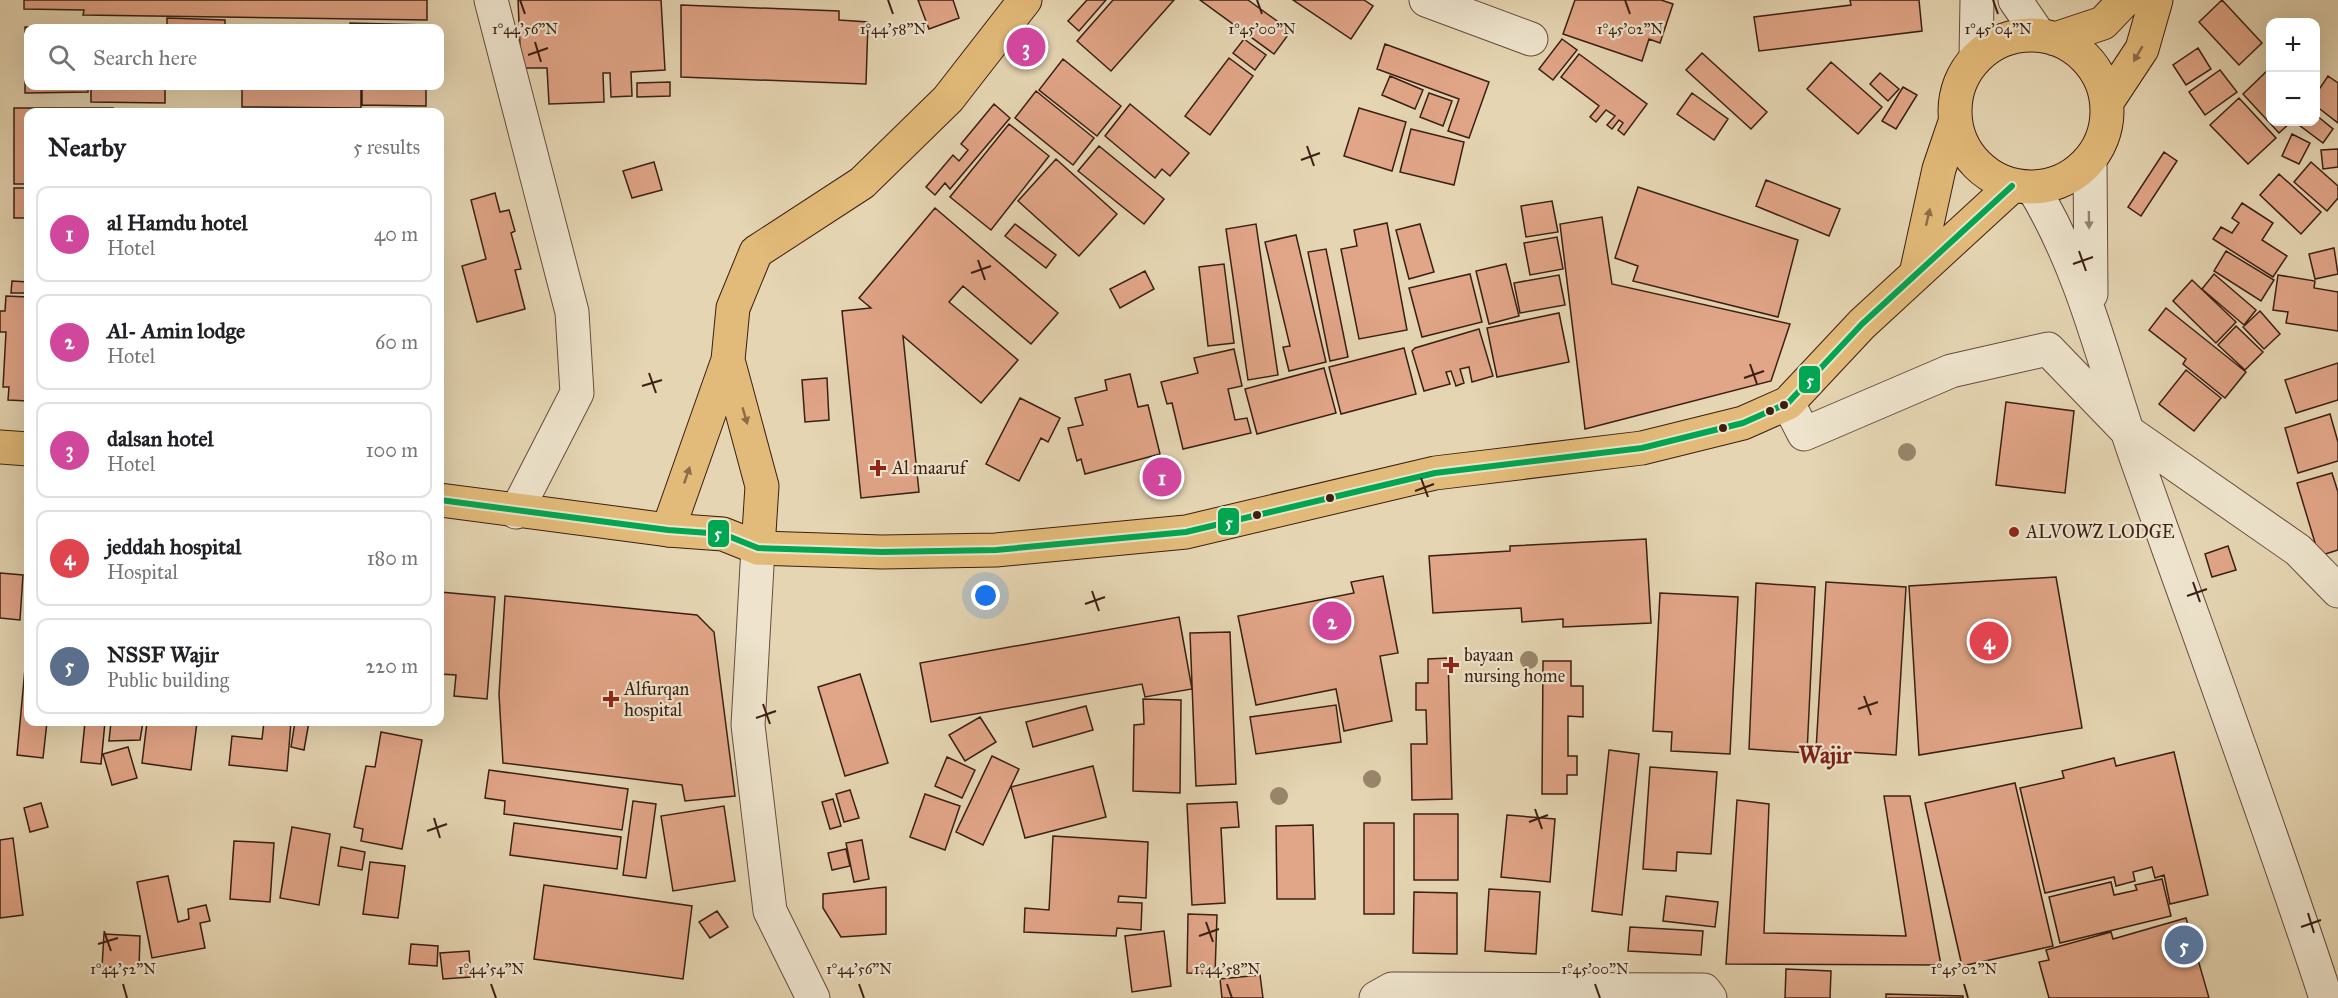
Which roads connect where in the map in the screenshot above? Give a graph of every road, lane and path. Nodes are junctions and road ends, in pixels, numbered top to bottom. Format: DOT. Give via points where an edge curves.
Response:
graph roads {
  1 [pos="491,0"];
  2 [pos="1025,0"];
  3 [pos="1426,0"];
  4 [pos="1977,0"];
  5 [pos="2015,0"];
  6 [pos="2125,0"];
  7 [pos="2156,0"];
  8 [pos="2047,37"];
  9 [pos="1530,39"];
  10 [pos="1976,58"];
  11 [pos="2107,102"];
  12 [pos="1955,122"];
  13 [pos="2090,161"];
  14 [pos="2023,187"];
  15 [pos="1916,274"];
  16 [pos="2091,312"];
  17 [pos="728,360"];
  18 [pos="1788,403"];
  19 [pos="2127,431"];
  20 [pos="0,447"];
  21 [pos="24,450"];
  22 [pos="444,501"];
  23 [pos="516,512"];
  24 [pos="668,530"];
  25 [pos="758,548"];
  26 [pos="2338,591"];
  27 [pos="813,998"];
  28 [pos="1376,998"];
  29 [pos="1710,998"];
  30 [pos="2326,998"];
  1 -- 23 [label="street" via="572,312 577,393"];
  2 -- 17 [label="main road" via="948,99 862,183 756,252 733,308"];
  3 -- 9 [label="street"];
  4 -- 10 [label="street"];
  5 -- 8 [label="street"];
  6 -- 8 [label="main road" via="2103,23"];
  7 -- 11 [label="main road, one-way" via="2142,49"];
  8 -- 10 [label="main road" via="2022,35 2005,40"];
  8 -- 11 [label="main road" via="2074,48 2090,63"];
  10 -- 12 [label="main road" via="1958,91"];
  11 -- 13 [label="main road" via="2107,123"];
  12 -- 14 [label="main road" via="1963,147 1976,164 1992,177"];
  15 -- 12 [label="main road, one-way" via="1939,169"];
  13 -- 14 [label="main road" via="2073,176 2054,185"];
  13 -- 16 [label="street, one-way"];
  14 -- 15 [label="main road"];
  14 -- 16 [label="street" via="2051,217"];
  15 -- 18 [label="main road" via="1862,324"];
  16 -- 19 [label="street"];
  24 -- 17 [label="main road, one-way"];
  17 -- 25 [label="main road, one-way" via="762,486"];
  18 -- 19 [label="street" via="1804,434 1951,371 2048,349"];
  18 -- 25 [label="main road" via="1743,423 1642,448 1435,473 1186,532 996,550"];
  19 -- 26 [label="street" via="2298,550"];
  19 -- 30 [label="street" via="2276,846"];
  20 -- 21 [label="main road"];
  22 -- 23 [label="main road"];
  23 -- 24 [label="main road"];
  24 -- 25 [label="main road" via="723,534"];
  25 -- 27 [label="street" via="748,725 770,910"];
  28 -- 29 [label="street" via="1392,988 1704,990"];
}
